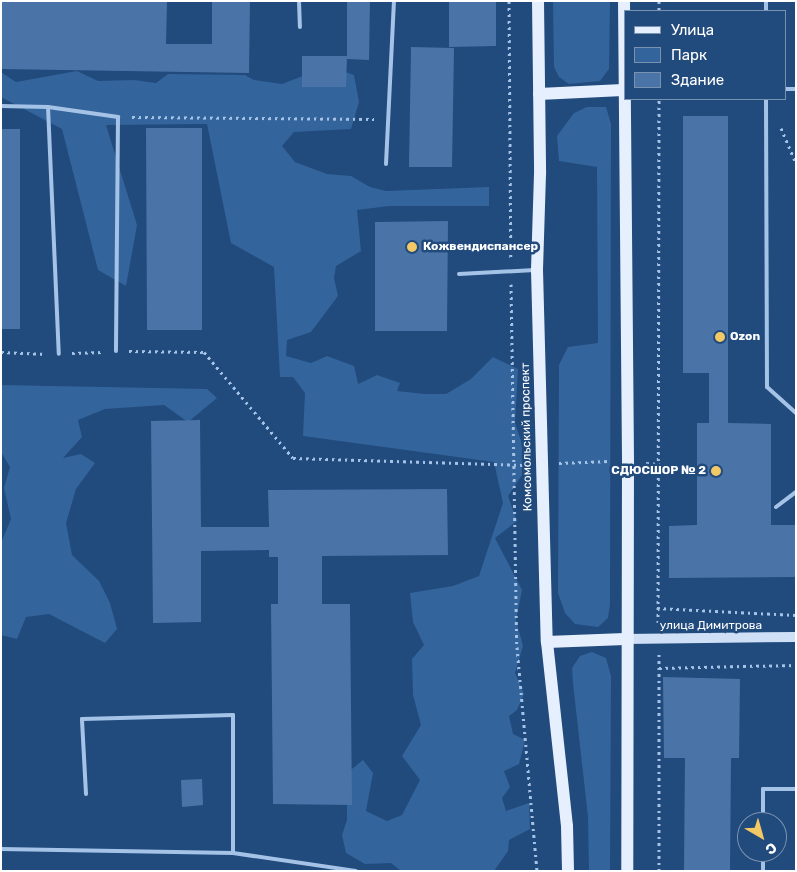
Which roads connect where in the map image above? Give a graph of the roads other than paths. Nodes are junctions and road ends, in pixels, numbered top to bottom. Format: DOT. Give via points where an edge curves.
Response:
graph roads {
  1 [pos="299,1"];
  2 [pos="394,1"];
  3 [pos="538,1"];
  4 [pos="624,1"];
  5 [pos="300,27"];
  6 [pos="624,90"];
  7 [pos="539,94"];
  8 [pos="624,100"];
  9 [pos="766,100"];
  10 [pos="1,106"];
  11 [pos="48,107"];
  12 [pos="386,164"];
  13 [pos="537,270"];
  14 [pos="459,274"];
  15 [pos="116,351"];
  16 [pos="59,354"];
  17 [pos="796,413"];
  18 [pos="796,492"];
  19 [pos="776,507"];
  20 [pos="796,638"];
  21 [pos="626,640"];
  22 [pos="547,642"];
  23 [pos="796,789"];
  24 [pos="86,794"];
  25 [pos="763,812"];
  26 [pos="1,849"];
  27 [pos="233,854"];
  28 [pos="356,871"];
  29 [pos="563,871"];
  30 [pos="568,871"];
  31 [pos="627,871"];
  1 -- 5 [label="lane"];
  2 -- 12 [label="lane"];
  3 -- 7 [label="main road, Комсомольский проспект"];
  4 -- 6 [label="main road"];
  6 -- 7 [label="main road"];
  7 -- 13 [label="main road, Комсомольский проспект"];
  8 -- 21 [label="main road" via="628,461"];
  9 -- 17 [label="lane" via="767,387"];
  10 -- 11 [label="lane"];
  11 -- 15 [label="lane" via="118,117"];
  11 -- 16 [label="lane"];
  13 -- 14 [label="lane"];
  13 -- 22 [label="main road, Комсомольский проспект"];
  18 -- 19 [label="lane"];
  20 -- 21 [label="main road, улица Димитрова"];
  21 -- 22 [label="main road"];
  21 -- 31 [label="main road"];
  22 -- 30 [label="main road, Комсомольский проспект" via="568,826"];
  23 -- 25 [label="lane" via="762,789"];
  24 -- 27 [label="lane" via="82,719 233,715"];
  26 -- 27 [label="lane"];
  27 -- 28 [label="lane"];
  29 -- 30 [label="lane"];
}
